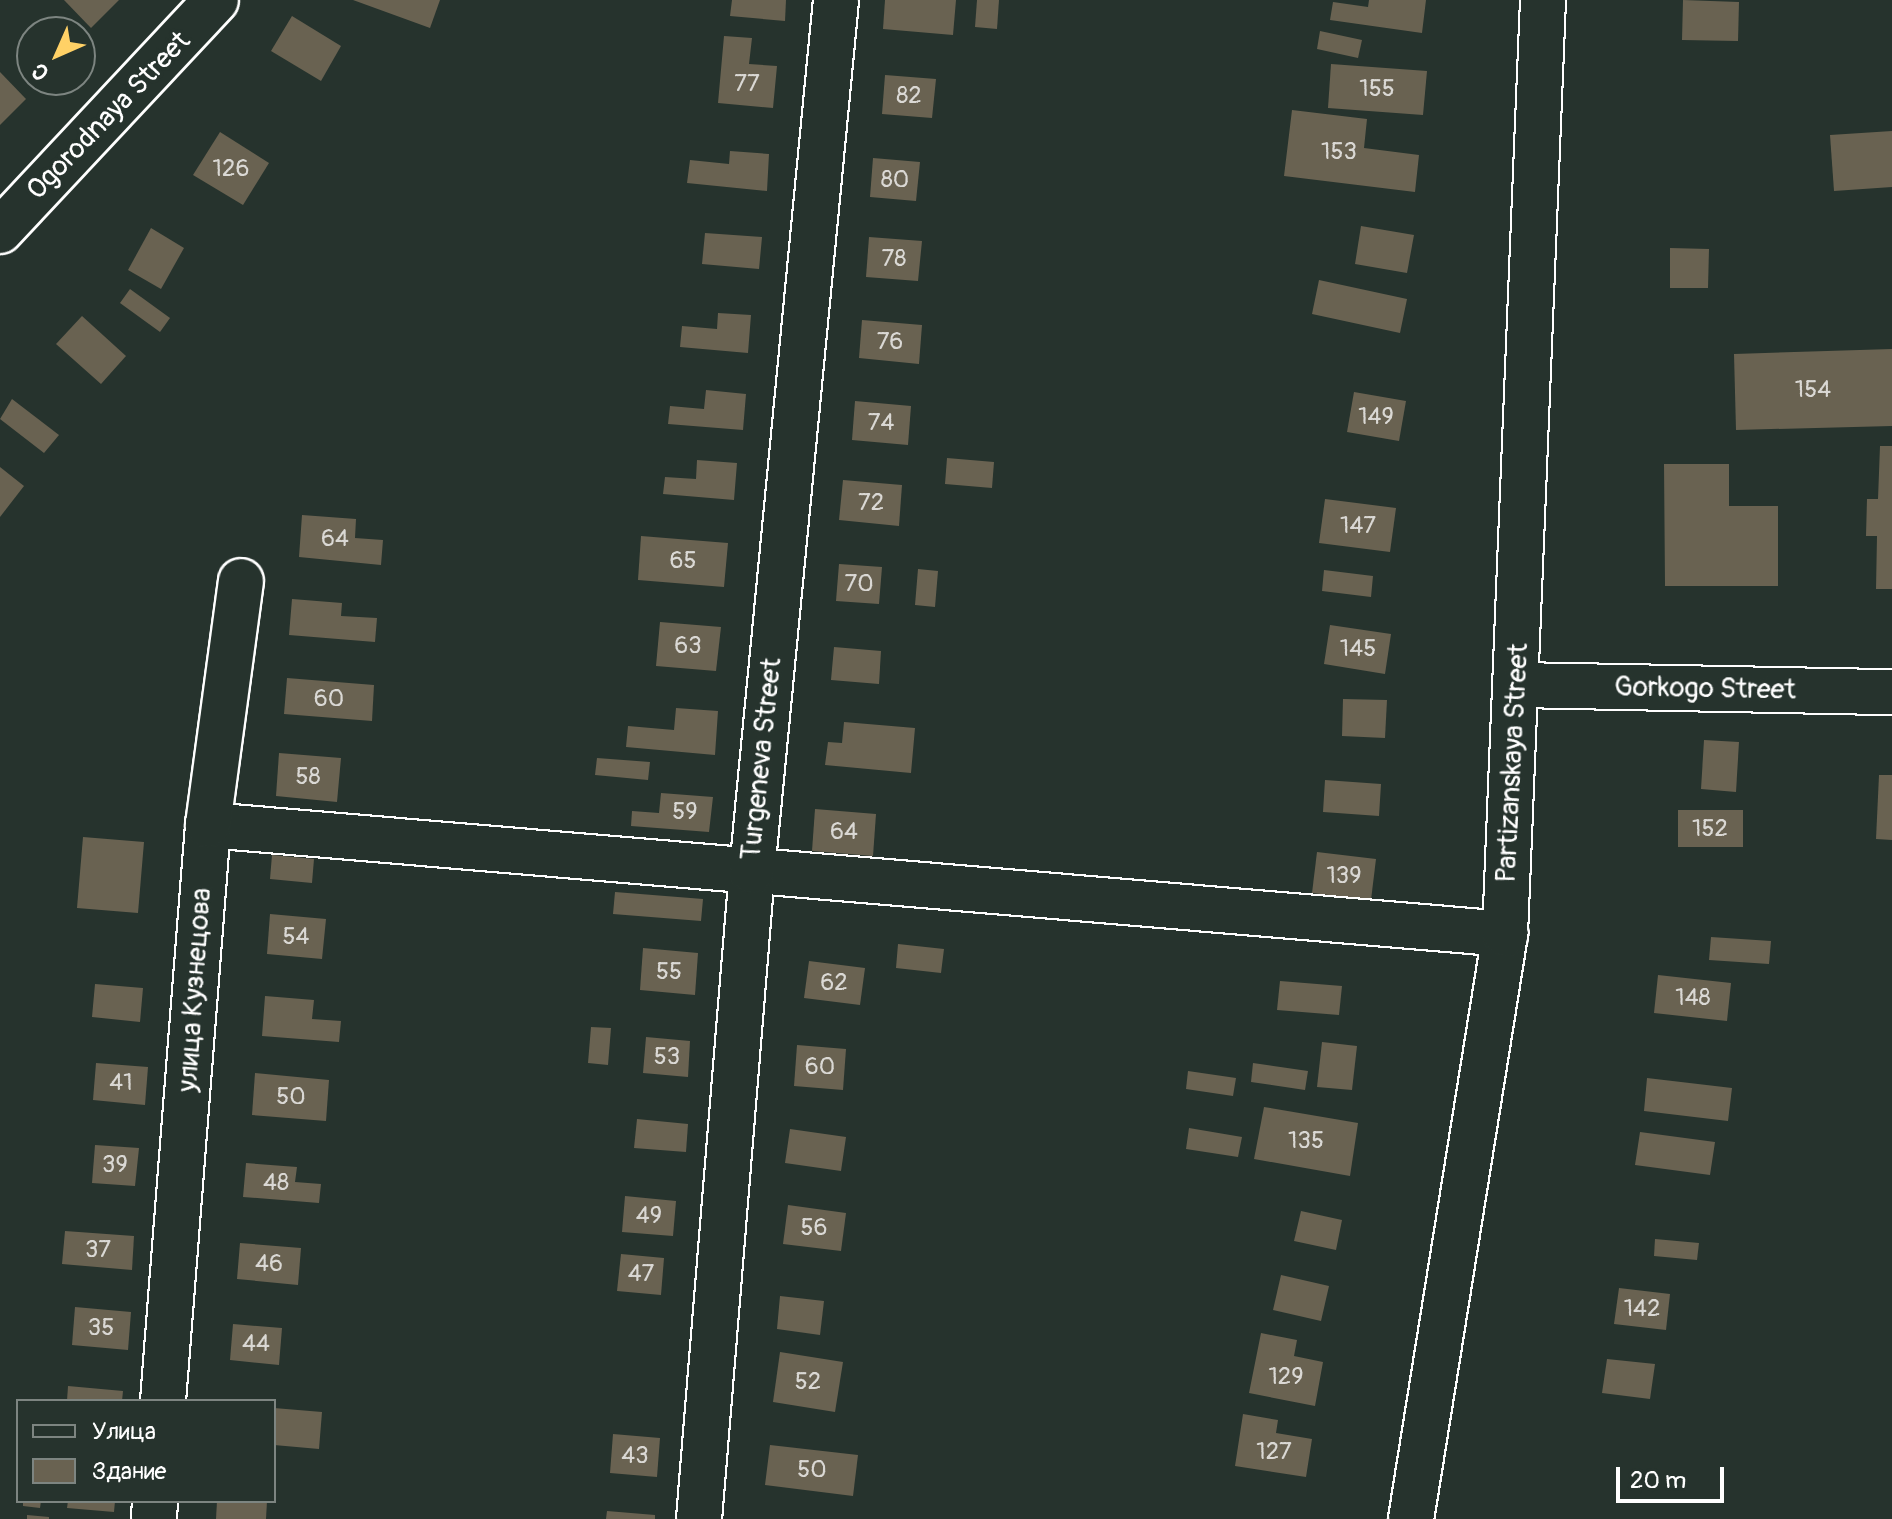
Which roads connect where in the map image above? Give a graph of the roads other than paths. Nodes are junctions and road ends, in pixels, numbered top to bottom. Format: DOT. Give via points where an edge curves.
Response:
graph roads {
  1 [pos="216,0"];
  2 [pos="836,0"];
  3 [pos="1543,0"];
  4 [pos="0,231"];
  5 [pos="241,581"];
  6 [pos="1518,685"];
  7 [pos="1892,692"];
  8 [pos="208,825"];
  9 [pos="752,871"];
  10 [pos="1505,934"];
  11 [pos="163,1399"];
  12 [pos="699,1519"];
  13 [pos="1411,1519"];
  1 -- 4 [label="street, Ogorodnaya Street"];
  2 -- 9 [label="street, Turgeneva Street"];
  3 -- 6 [label="street, Partizanskaya Street"];
  5 -- 8 [label="street, улица Кузнецова"];
  6 -- 7 [label="street, Gorkogo Street"];
  6 -- 10 [label="street, Partizanskaya Street"];
  8 -- 9 [label="street"];
  8 -- 11 [label="street, улица Кузнецова"];
  9 -- 10 [label="street"];
  9 -- 12 [label="street, Turgeneva Street"];
  10 -- 13 [label="street, Partizanskaya Street"];
}
